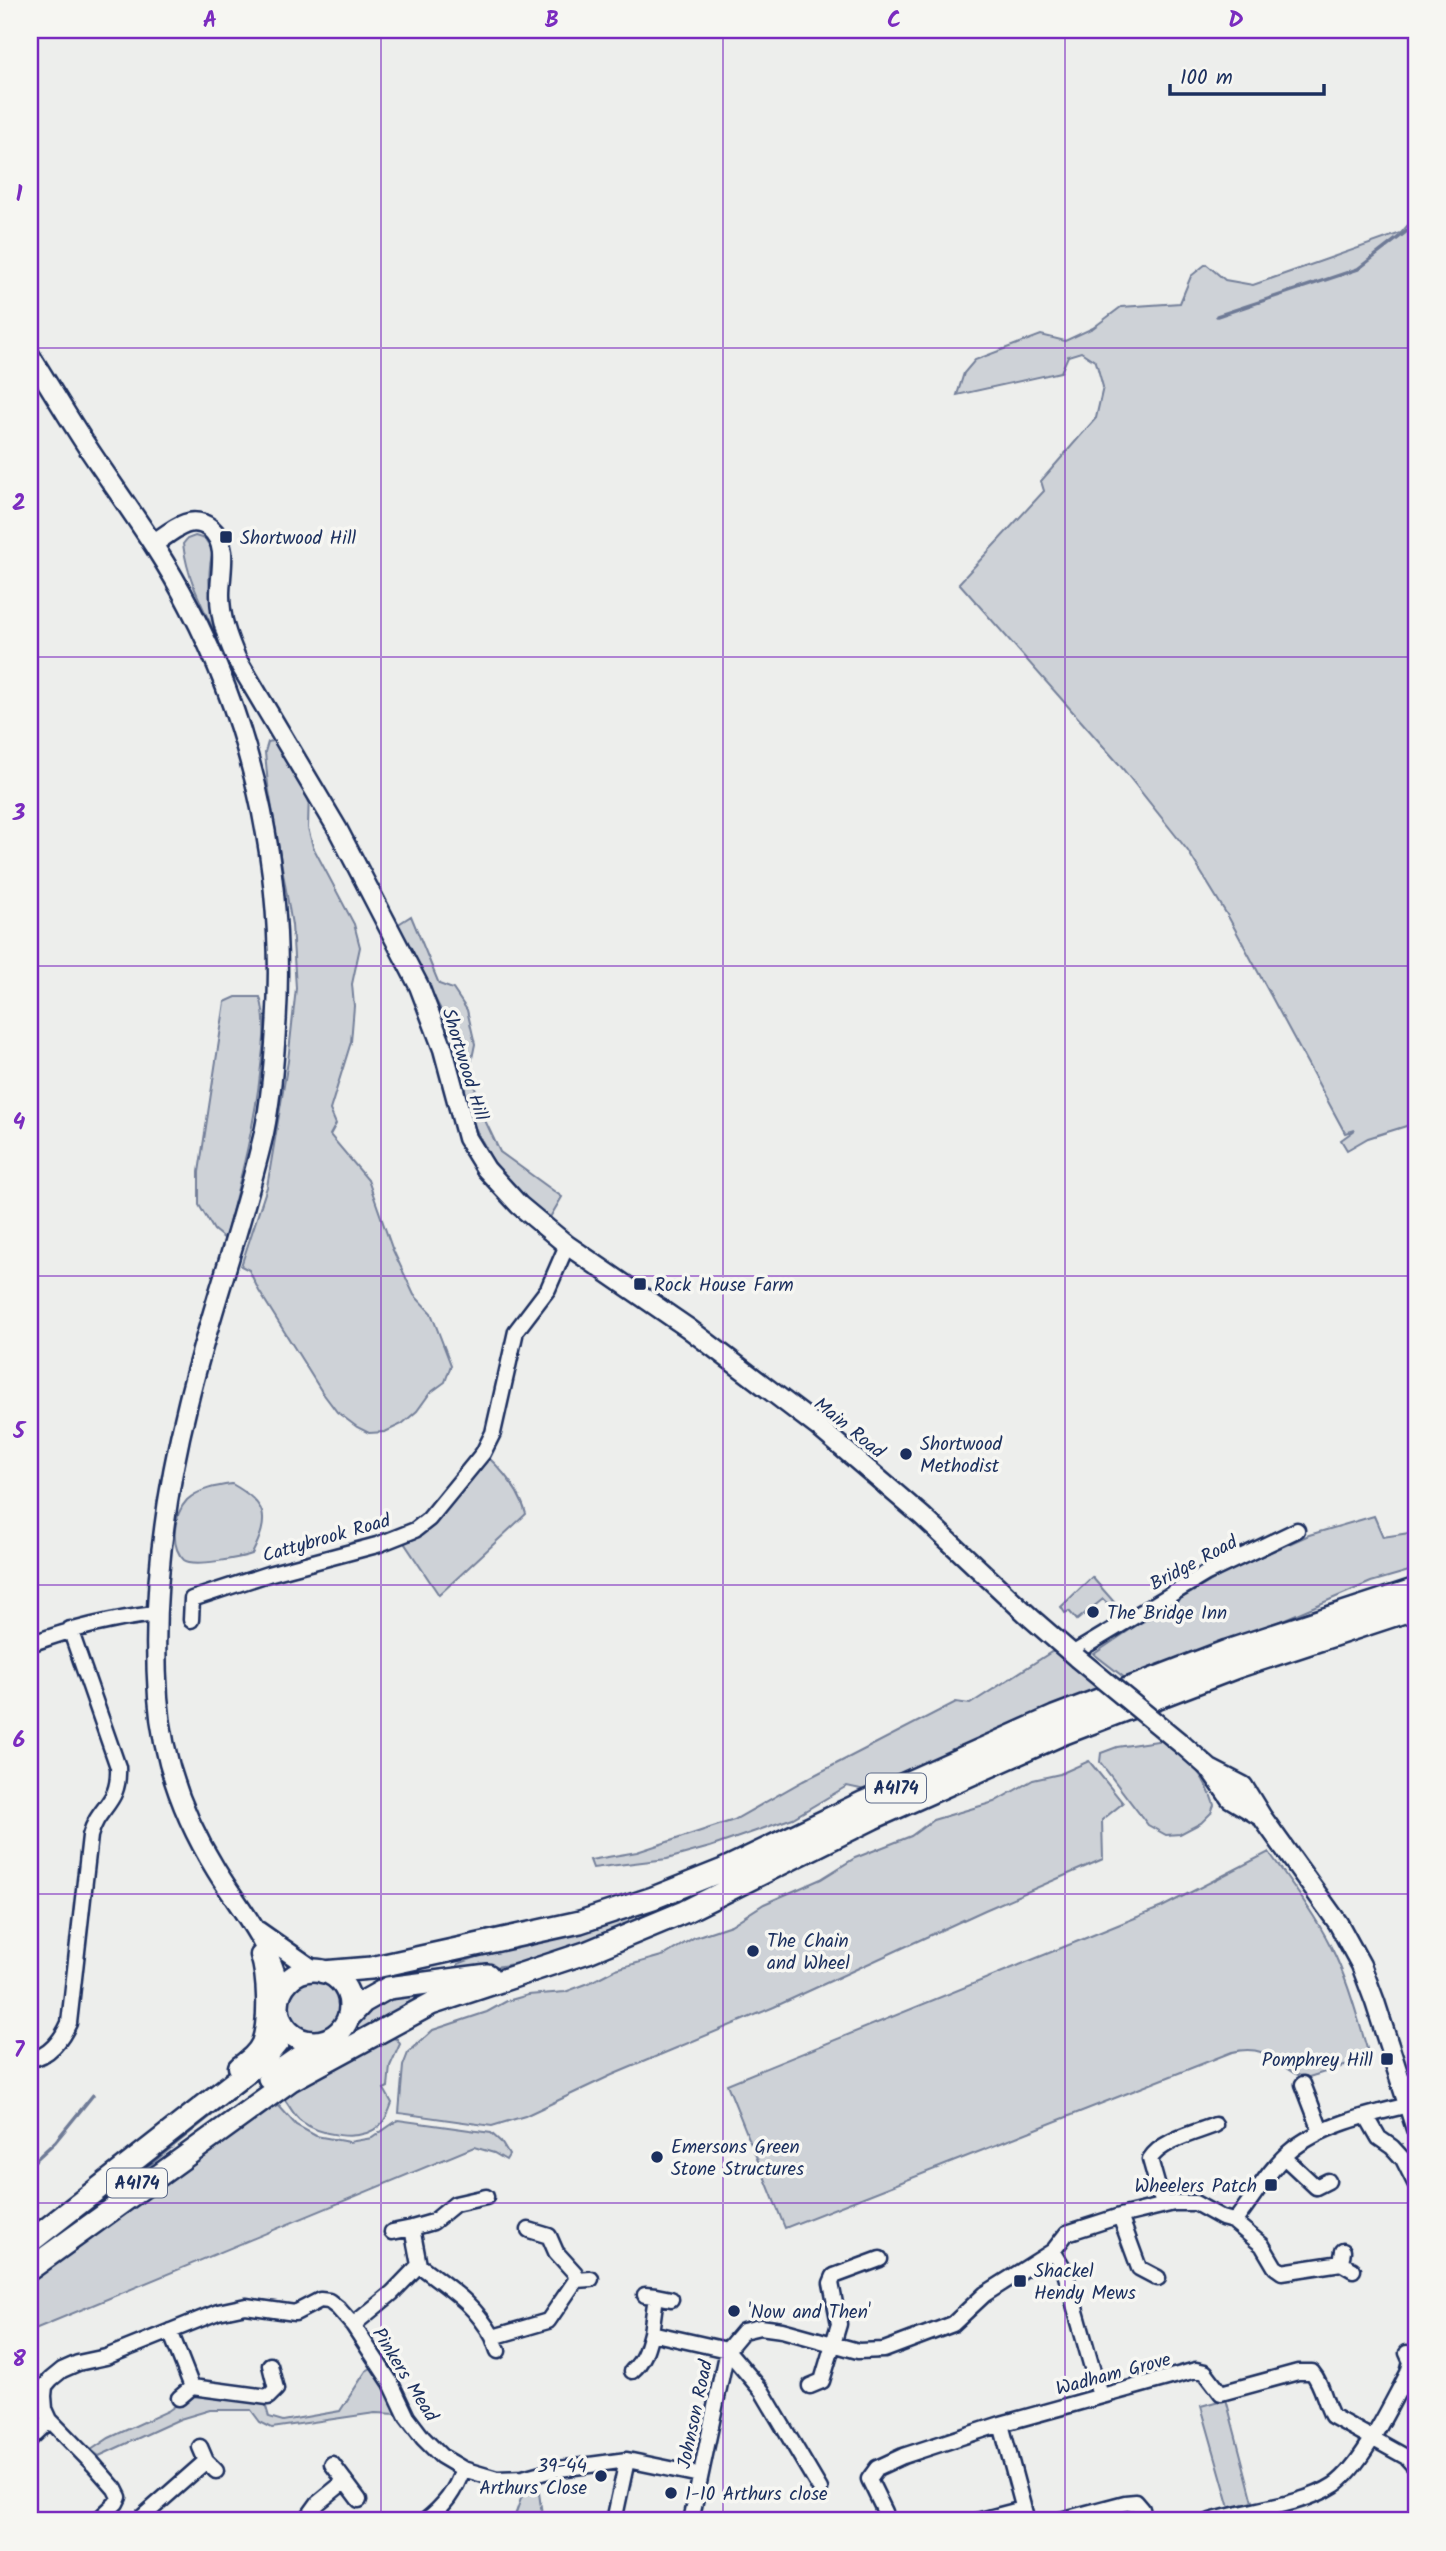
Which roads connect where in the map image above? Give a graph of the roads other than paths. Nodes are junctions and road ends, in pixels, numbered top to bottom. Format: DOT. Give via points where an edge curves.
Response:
graph roads {
  1 [pos="30,355"];
  2 [pos="153,544"];
  3 [pos="567,1245"];
  4 [pos="1297,1530"];
  5 [pos="1416,1588"];
  6 [pos="1416,1608"];
  7 [pos="155,1614"];
  8 [pos="191,1620"];
  9 [pos="70,1629"];
  10 [pos="30,1644"];
  11 [pos="1075,1656"];
  12 [pos="233,1894"];
  13 [pos="258,1931"];
  14 [pos="536,1969"];
  15 [pos="319,1971"];
  16 [pos="281,1992"];
  17 [pos="348,2018"];
  18 [pos="283,2025"];
  19 [pos="322,2041"];
  20 [pos="30,2059"];
  21 [pos="1303,2084"];
  22 [pos="1409,2105"];
  23 [pos="1367,2117"];
  24 [pos="1215,2125"];
  25 [pos="1416,2129"];
  26 [pos="1321,2131"];
  27 [pos="1284,2157"];
  28 [pos="1415,2183"];
  29 [pos="1319,2188"];
  30 [pos="94,2192"];
  31 [pos="486,2197"];
  32 [pos="1163,2205"];
  33 [pos="1120,2216"];
  34 [pos="1233,2221"];
  35 [pos="412,2228"];
  36 [pos="529,2230"];
  37 [pos="392,2232"];
  38 [pos="30,2242"];
  39 [pos="1054,2251"];
  40 [pos="880,2259"];
  41 [pos="1346,2261"];
  42 [pos="419,2266"];
  43 [pos="30,2270"];
  44 [pos="1158,2278"];
  45 [pos="671,2299"];
  46 [pos="353,2325"];
  47 [pos="170,2332"];
  48 [pos="651,2333"];
  49 [pos="835,2344"];
  50 [pos="727,2350"];
  51 [pos="1407,2353"];
  52 [pos="270,2365"];
  53 [pos="632,2371"];
  54 [pos="810,2386"];
  55 [pos="199,2388"];
  56 [pos="1100,2396"];
  57 [pos="179,2398"];
  58 [pos="50,2420"];
  59 [pos="1001,2424"];
  60 [pos="1371,2438"];
  61 [pos="30,2439"];
  62 [pos="207,2459"];
  63 [pos="627,2460"];
  64 [pos="331,2464"];
  65 [pos="1416,2468"];
  66 [pos="463,2469"];
  67 [pos="700,2476"];
  68 [pos="345,2482"];
  69 [pos="820,2489"];
  70 [pos="119,2497"];
  71 [pos="359,2500"];
  72 [pos="885,2513"];
  73 [pos="1025,2515"];
  74 [pos="1264,2515"];
  75 [pos="97,2521"];
  76 [pos="139,2521"];
  77 [pos="304,2521"];
  78 [pos="425,2521"];
  79 [pos="614,2521"];
  80 [pos="691,2521"];
  81 [pos="977,2521"];
  82 [pos="1057,2521"];
  83 [pos="1145,2521"];
  84 [pos="1210,2521"];
  1 -- 2 [label="main road"];
  2 -- 3 [label="main road, Shortwood Hill" via="192,521 203,523 219,540 220,597 225,630 236,658 337,828 419,986 443,1049 467,1138 486,1169 519,1205"];
  2 -- 7 [label="main road" via="189,606 221,676 250,761 271,856 279,945 275,1050 264,1133 188,1400 160,1556"];
  3 -- 8 [label="street, Cattybrook Road" via="548,1289 516,1331 493,1433 483,1453 429,1519 415,1530 377,1545 192,1599"];
  3 -- 11 [label="main road, Main Road" via="688,1328 817,1426"];
  4 -- 11 [label="street, Bridge Road" via="1205,1574"];
  5 -- 15 [label="highway, A4174" via="1227,1651 1054,1717 653,1898 567,1925 371,1968"];
  6 -- 14 [label="highway, A4174" via="1237,1667 1062,1734 873,1818 684,1912"];
  7 -- 9 [label="street"];
  7 -- 12 [label="main road" via="158,1704 174,1782 201,1844"];
  9 -- 10 [label="street"];
  9 -- 20 [label="street" via="119,1779 117,1792 93,1824 90,1836 69,2023 63,2037"];
  11 -- 22 [label="main road, Main Road, bridge" via="1210,1769 1230,1798 1262,1817 1338,1923 1361,1965"];
  12 -- 13 [label="main road"];
  12 -- 30 [label="main road" via="263,1965 266,1994 260,2043 253,2056 155,2132"];
  13 -- 15 [label="main road"];
  13 -- 16 [label="main road"];
  14 -- 17 [label="highway, A4174" via="388,1988 363,2002"];
  14 -- 43 [label="highway" via="430,2004 329,2057 253,2106"];
  15 -- 16 [label="highway" via="295,1976"];
  15 -- 17 [label="highway" via="337,1979 347,1993"];
  16 -- 18 [label="highway" via="278,2009"];
  17 -- 19 [label="highway" via="338,2032"];
  18 -- 19 [label="highway" via="304,2041"];
  18 -- 30 [label="highway, A4174" via="278,2042 265,2058"];
  19 -- 43 [label="highway, A4174" via="244,2095"];
  21 -- 26 [label="street"];
  22 -- 23 [label="street"];
  22 -- 25 [label="main road"];
  23 -- 26 [label="street"];
  23 -- 28 [label="street" via="1379,2138 1403,2159"];
  24 -- 32 [label="street" via="1152,2155"];
  26 -- 27 [label="street"];
  27 -- 29 [label="street"];
  27 -- 34 [label="street"];
  30 -- 38 [label="highway, A4174"];
  31 -- 35 [label="street" via="455,2204 433,2222"];
  32 -- 33 [label="street, Johnson Road"];
  32 -- 34 [label="street, Johnson Road" via="1195,2203"];
  33 -- 39 [label="street, Johnson Road" via="1067,2233"];
  33 -- 44 [label="street" via="1134,2273"];
  34 -- 41 [label="street" via="1262,2245 1282,2272"];
  35 -- 37 [label="street"];
  35 -- 42 [label="street"];
  36 -- 42 [label="street" via="553,2232 556,2252 584,2279 548,2321 495,2344 469,2303"];
  39 -- 49 [label="street, Johnson Road" via="985,2294 945,2329 884,2350 868,2352"];
  39 -- 56 [label="street" via="1064,2269"];
  40 -- 49 [label="street" via="834,2276 831,2283 839,2324"];
  42 -- 46 [label="street"];
  45 -- 48 [label="street" via="651,2296"];
  46 -- 47 [label="street, Pinkers Mead" via="329,2301 320,2300 295,2313 246,2306"];
  46 -- 66 [label="street, Pinkers Mead" via="423,2438"];
  47 -- 55 [label="street"];
  47 -- 58 [label="street, Pinkers Mead" via="62,2370 45,2386"];
  48 -- 50 [label="street"];
  48 -- 53 [label="street" via="645,2355"];
  49 -- 50 [label="street, Johnson Road" via="760,2327 743,2331"];
  49 -- 54 [label="street" via="822,2381"];
  50 -- 67 [label="street, Johnson Road"];
  50 -- 69 [label="street" via="762,2391"];
  51 -- 60 [label="street" via="1411,2362 1408,2373"];
  52 -- 55 [label="street" via="276,2389 268,2397"];
  55 -- 57 [label="street"];
  56 -- 59 [label="street, Wadham Grove"];
  56 -- 60 [label="street, Wadham Grove" via="1196,2370 1205,2372 1221,2393 1312,2372 1332,2416"];
  58 -- 61 [label="street"];
  58 -- 70 [label="street"];
  59 -- 72 [label="street, Wadham Grove" via="877,2468 869,2479"];
  59 -- 73 [label="street"];
  60 -- 65 [label="street, Wadham Grove" via="1406,2457"];
  60 -- 74 [label="street" via="1334,2485"];
  62 -- 76 [label="street"];
  63 -- 66 [label="street, Pinkers Mead" via="523,2478 497,2479"];
  63 -- 67 [label="street, Pinkers Mead"];
  63 -- 79 [label="street"];
  64 -- 68 [label="street"];
  66 -- 78 [label="street" via="456,2490"];
  67 -- 80 [label="street, Johnson Road"];
  68 -- 71 [label="street"];
  68 -- 77 [label="street"];
  70 -- 75 [label="street"];
  70 -- 76 [label="street"];
  73 -- 81 [label="street"];
  74 -- 84 [label="street"];
  82 -- 83 [label="street" via="1136,2502"];
}
